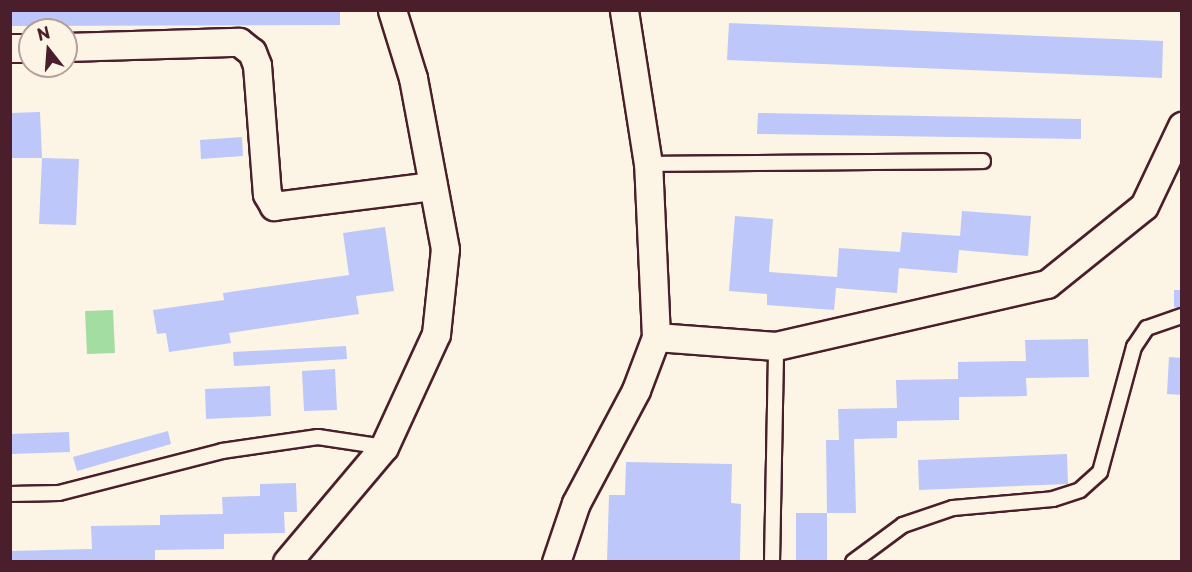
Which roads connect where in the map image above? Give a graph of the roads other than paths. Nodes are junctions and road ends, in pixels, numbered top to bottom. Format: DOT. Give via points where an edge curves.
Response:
graph roads {
  1 [pos="392,10"];
  2 [pos="624,10"];
  3 [pos="78,47"];
  4 [pos="1182,126"];
  5 [pos="983,161"];
  6 [pos="648,164"];
  7 [pos="433,186"];
  8 [pos="1182,316"];
  9 [pos="656,336"];
  10 [pos="776,346"];
  11 [pos="384,447"];
  12 [pos="10,494"];
  13 [pos="287,561"];
  14 [pos="556,561"];
  15 [pos="772,561"];
  16 [pos="853,561"];
  1 -- 7 [label="street" via="413,78"];
  2 -- 6 [label="street"];
  3 -- 7 [label="street" via="239,42 252,52 257,65 267,194 274,206"];
  4 -- 10 [label="street" via="1144,206 1047,284"];
  5 -- 6 [label="lane"];
  6 -- 9 [label="street"];
  7 -- 11 [label="street" via="445,249 436,334"];
  8 -- 16 [label="lane" via="1147,328 1134,347 1100,472 1080,490 1053,499 953,508 903,525"];
  9 -- 10 [label="street"];
  9 -- 14 [label="street" via="636,390 576,503"];
  10 -- 15 [label="lane"];
  11 -- 12 [label="lane" via="318,437 222,451 59,492"];
  11 -- 13 [label="street"];
}
